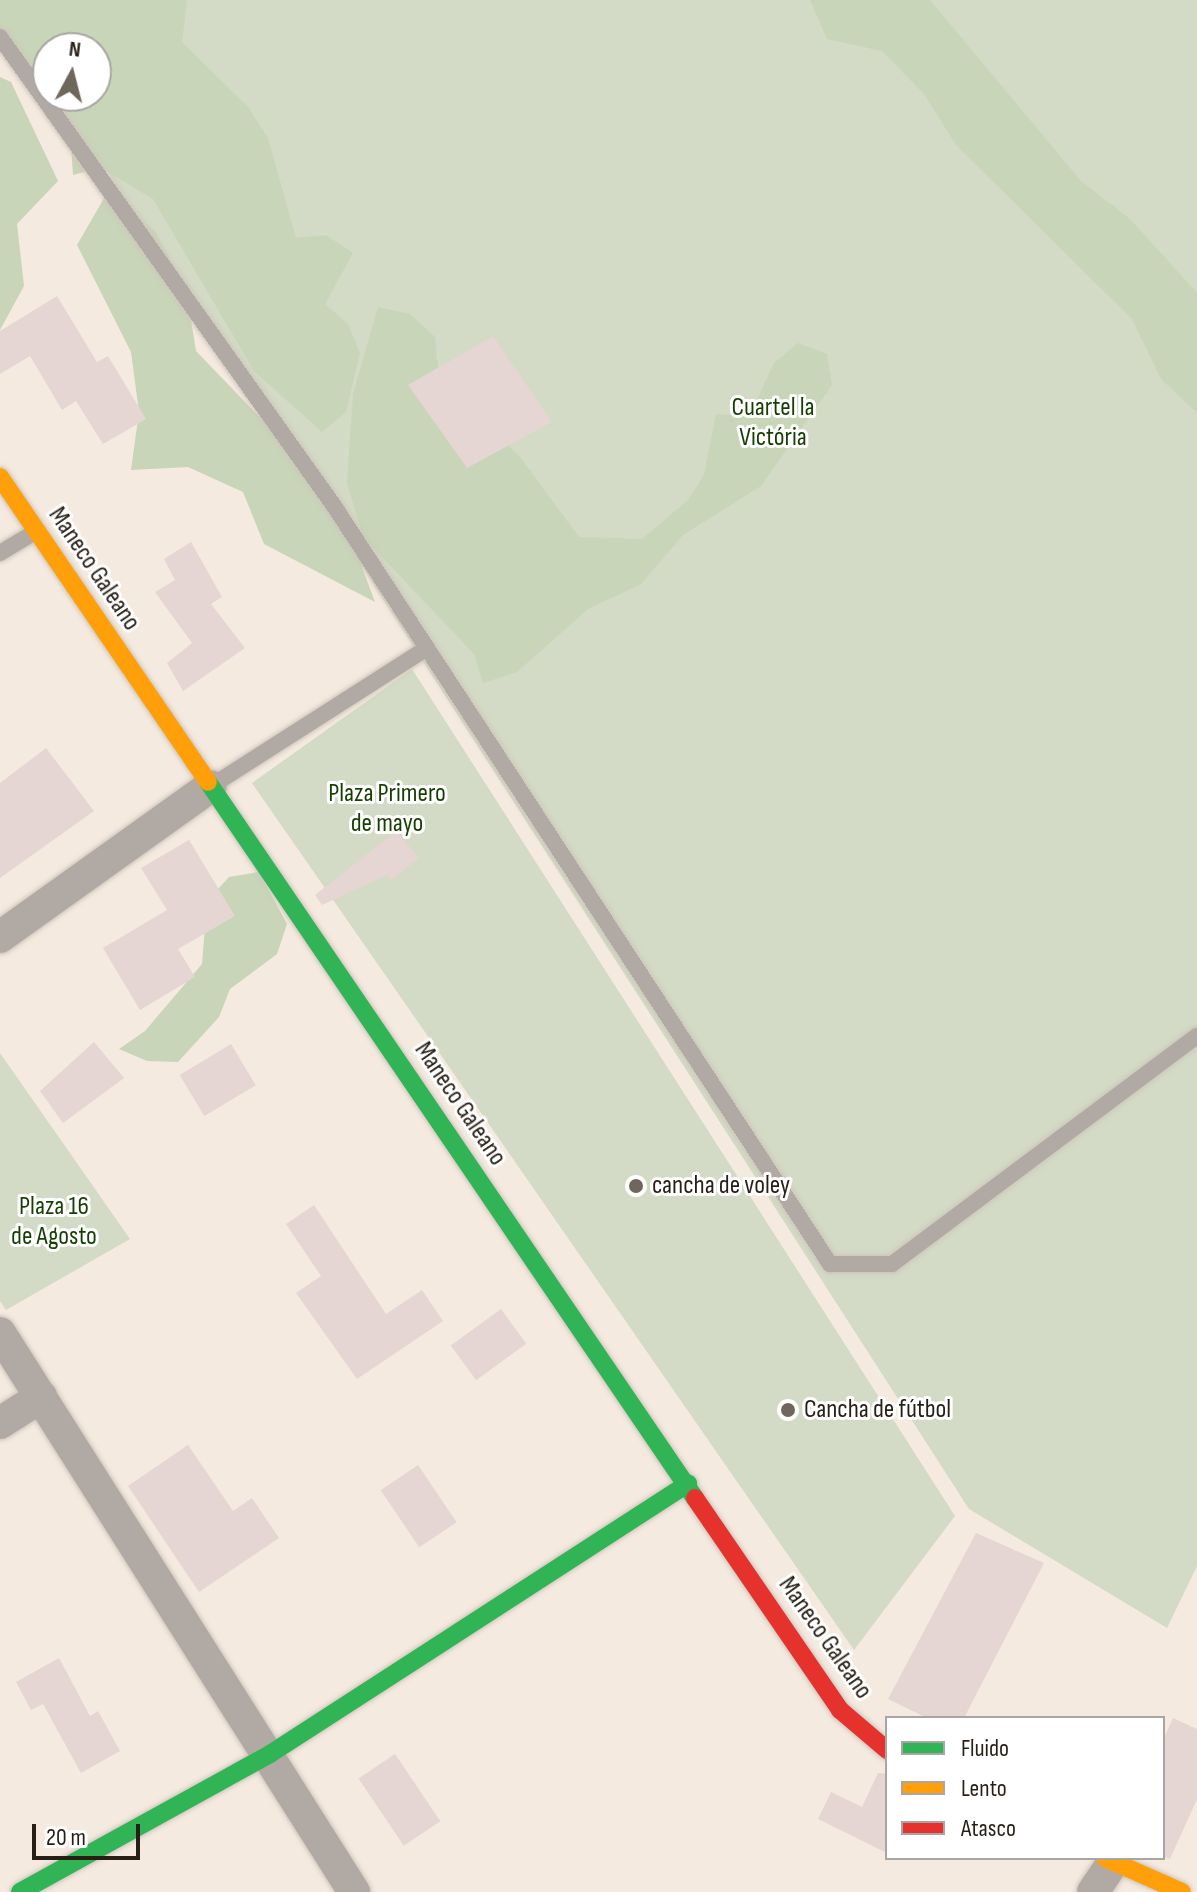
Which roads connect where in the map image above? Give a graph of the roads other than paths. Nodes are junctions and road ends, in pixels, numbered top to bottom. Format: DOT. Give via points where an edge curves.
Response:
graph roads {
  1 [pos="0,37"];
  2 [pos="0,477"];
  3 [pos="36,531"];
  4 [pos="0,553"];
  5 [pos="427,648"];
  6 [pos="211,786"];
  7 [pos="0,937"];
  8 [pos="1197,1036"];
  9 [pos="0,1333"];
  10 [pos="41,1397"];
  11 [pos="0,1423"];
  12 [pos="688,1484"];
  13 [pos="885,1748"];
  14 [pos="270,1754"];
  15 [pos="1109,1860"];
  16 [pos="20,1892"];
  17 [pos="354,1892"];
  18 [pos="1093,1892"];
  19 [pos="1182,1892"];
  1 -- 5 [label="lane"];
  2 -- 3 [label="street, Maneco Galeano"];
  3 -- 4 [label="lane"];
  3 -- 6 [label="street, Maneco Galeano"];
  5 -- 6 [label="lane"];
  5 -- 8 [label="lane" via="830,1264 892,1264"];
  6 -- 7 [label="street"];
  6 -- 12 [label="street, Maneco Galeano"];
  9 -- 10 [label="street"];
  10 -- 11 [label="street"];
  10 -- 14 [label="street"];
  12 -- 13 [label="street, Maneco Galeano" via="840,1710"];
  12 -- 14 [label="street"];
  14 -- 16 [label="street"];
  14 -- 17 [label="street"];
  15 -- 18 [label="street"];
  15 -- 19 [label="street"];
}
